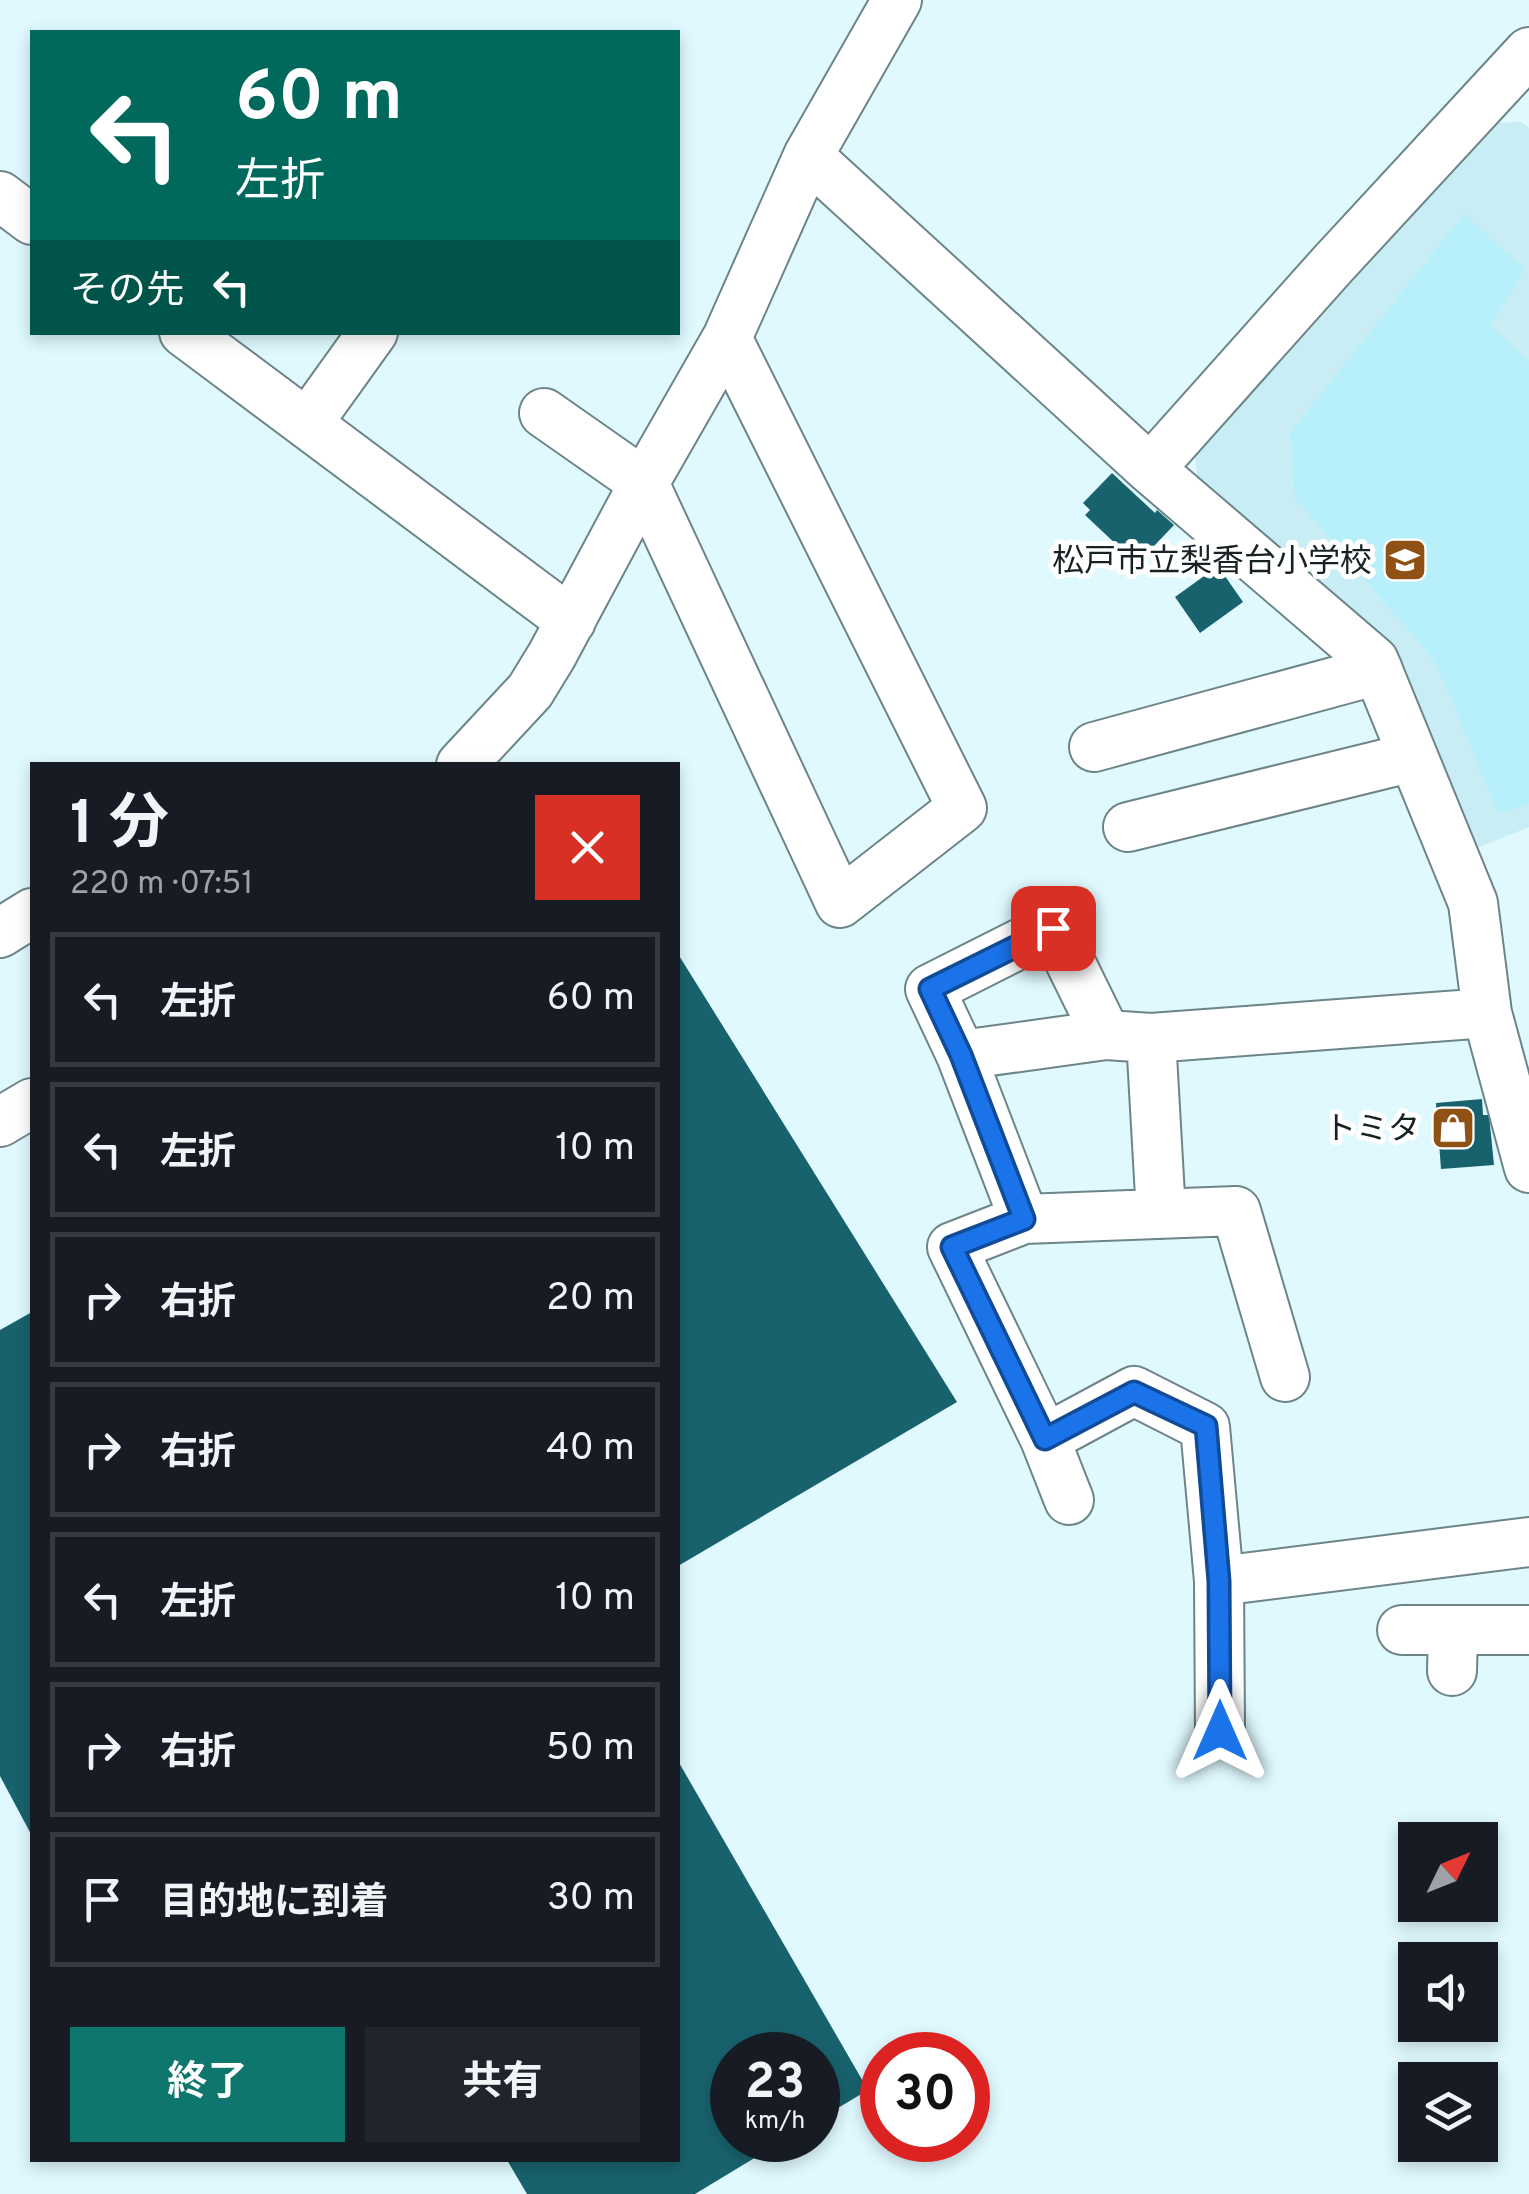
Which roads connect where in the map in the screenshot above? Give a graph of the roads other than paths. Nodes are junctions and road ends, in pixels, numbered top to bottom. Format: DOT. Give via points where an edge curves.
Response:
graph roads {
  1 [pos="896,0"];
  2 [pos="1523,71"];
  3 [pos="808,156"];
  4 [pos="0,196"];
  5 [pos="30,218"];
  6 [pos="188,335"];
  7 [pos="371,335"];
  8 [pos="728,338"];
  9 [pos="544,413"];
  10 [pos="306,424"];
  11 [pos="1150,468"];
  12 [pos="644,484"];
  13 [pos="571,622"];
  14 [pos="1378,670"];
  15 [pos="1094,747"];
  16 [pos="1413,756"];
  17 [pos="463,762"];
  18 [pos="1128,828"];
  19 [pos="30,914"];
  20 [pos="0,933"];
  21 [pos="1486,1013"];
  22 [pos="1128,1037"];
  23 [pos="961,1055"];
  24 [pos="30,1103"];
  25 [pos="0,1122"];
  26 [pos="1529,1168"];
  27 [pos="1161,1214"];
  28 [pos="1024,1219"];
  29 [pos="1285,1377"];
  30 [pos="1045,1439"];
  31 [pos="1069,1500"];
  32 [pos="1529,1542"];
  33 [pos="1219,1581"];
  34 [pos="1402,1630"];
  35 [pos="1529,1630"];
  36 [pos="1220,1731"];
  1 -- 3 [label="street"];
  2 -- 11 [label="street" via="1332,264"];
  3 -- 8 [label="street"];
  3 -- 11 [label="street"];
  4 -- 5 [label="street"];
  6 -- 10 [label="street"];
  7 -- 10 [label="street"];
  8 -- 12 [label="street"];
  8 -- 12 [label="street" via="962,808 840,903"];
  9 -- 12 [label="street"];
  10 -- 13 [label="street"];
  11 -- 14 [label="street"];
  12 -- 13 [label="street"];
  13 -- 17 [label="street" via="530,691"];
  14 -- 15 [label="street"];
  14 -- 16 [label="street"];
  16 -- 18 [label="street"];
  16 -- 21 [label="street" via="1473,903"];
  19 -- 20 [label="street"];
  21 -- 22 [label="street"];
  21 -- 26 [label="street"];
  22 -- 23 [label="street"];
  22 -- 23 [label="street" via="1053,928 930,989"];
  22 -- 27 [label="street"];
  23 -- 28 [label="street"];
  24 -- 25 [label="street"];
  27 -- 28 [label="street"];
  27 -- 29 [label="street" via="1236,1211"];
  28 -- 30 [label="street" via="952,1247"];
  30 -- 31 [label="street"];
  30 -- 33 [label="street" via="1134,1392 1206,1426"];
  32 -- 33 [label="street"];
  33 -- 36 [label="street"];
  34 -- 35 [label="street" via="1452,1650"];
}
